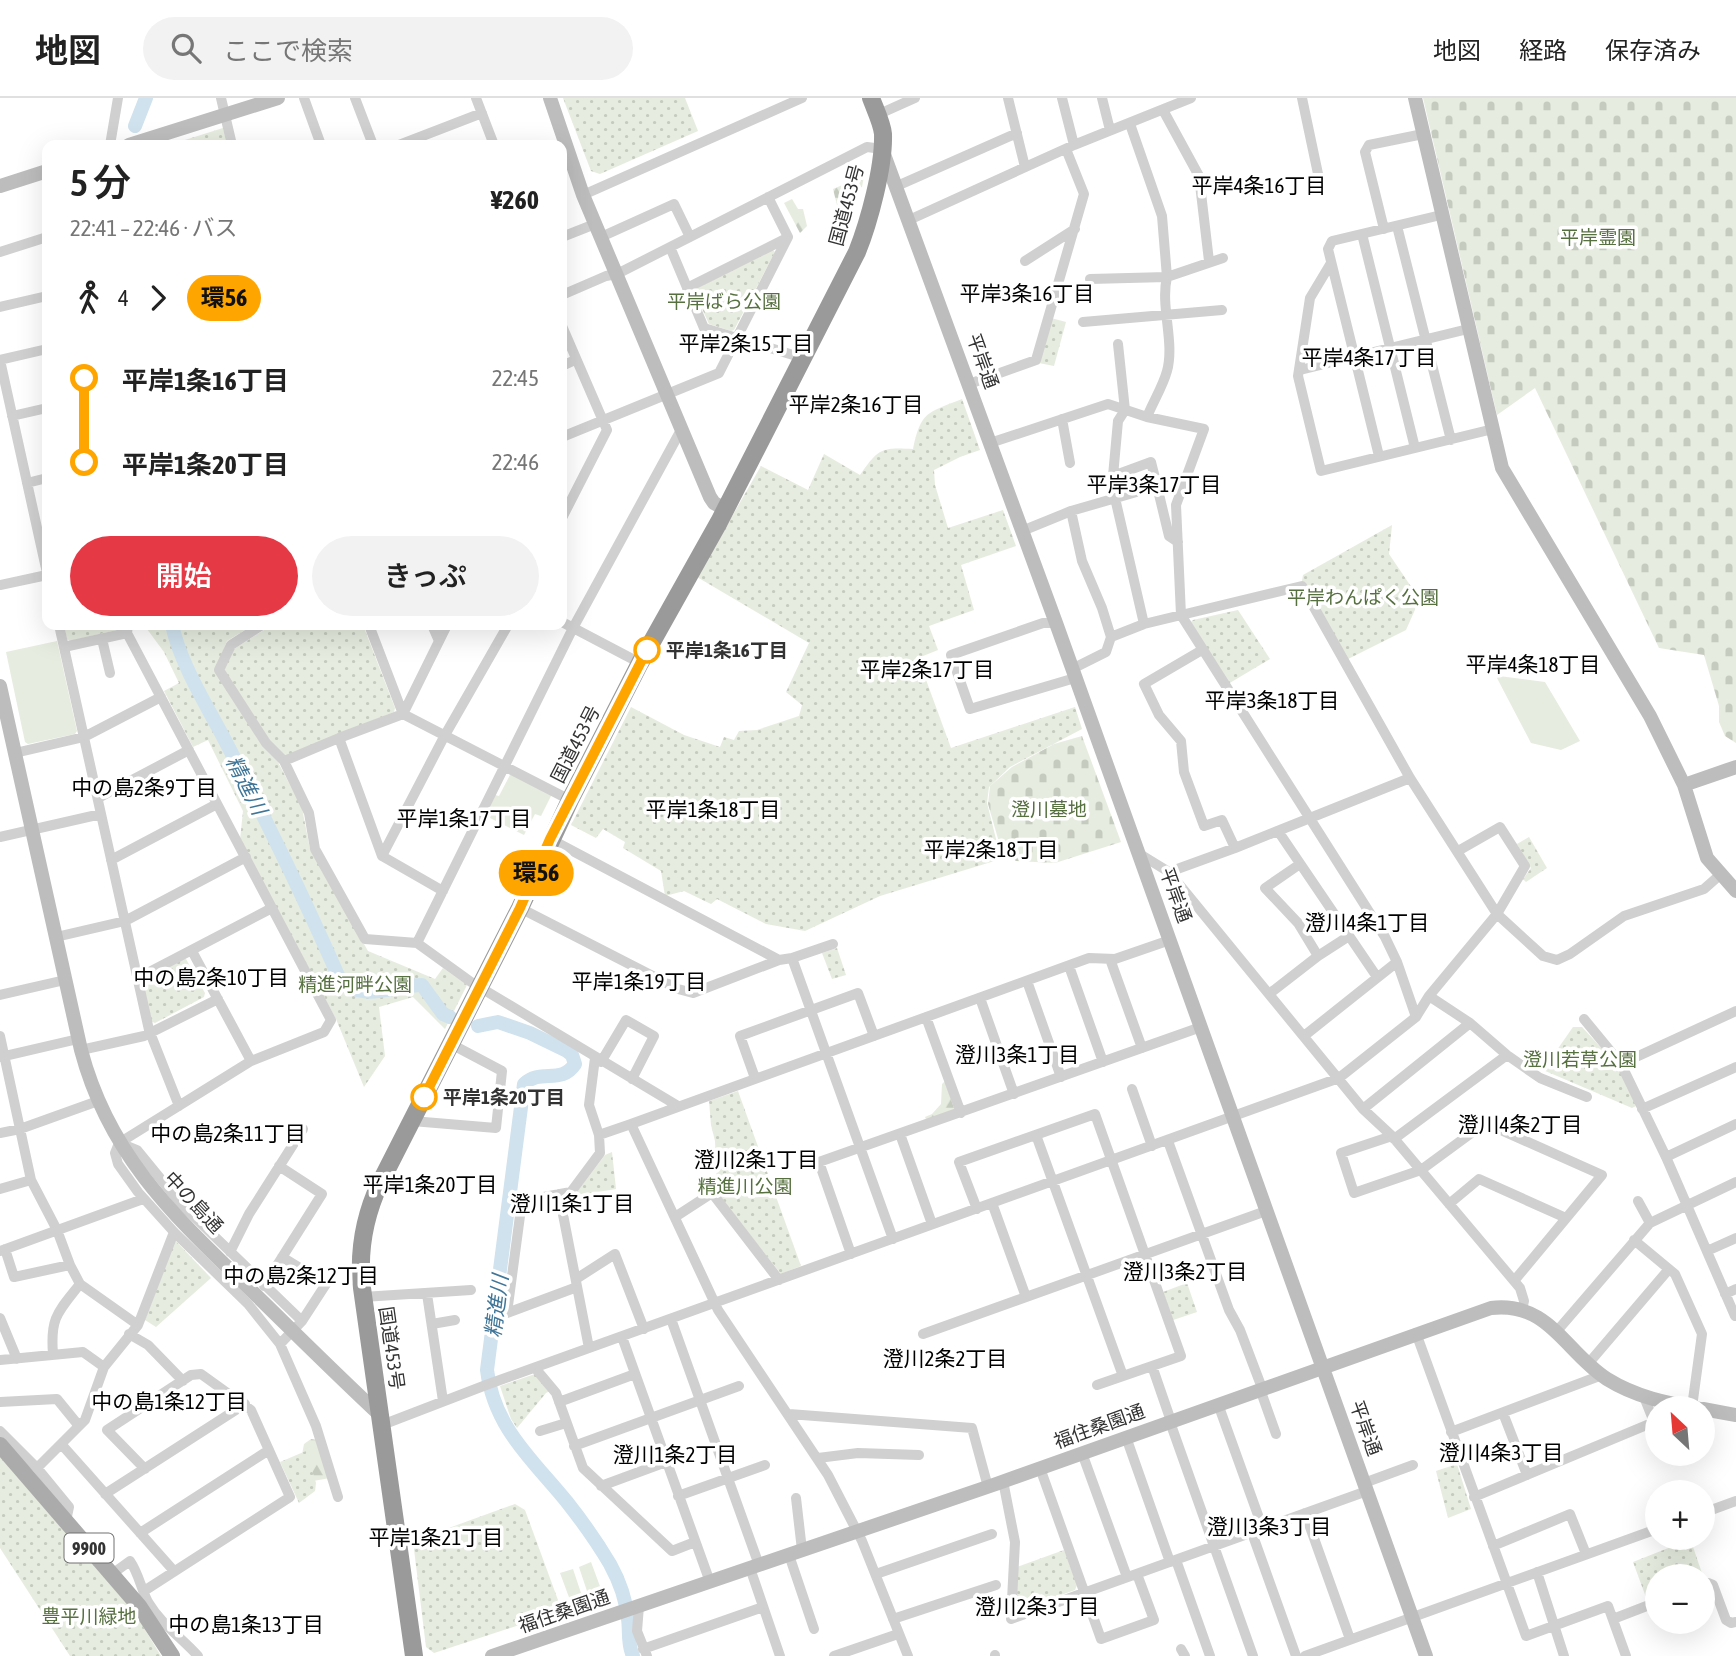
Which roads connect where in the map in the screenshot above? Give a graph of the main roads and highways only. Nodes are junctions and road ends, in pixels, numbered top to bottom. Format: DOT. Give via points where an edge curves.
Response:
graph roads {
  1 [pos="859,98"];
  2 [pos="874,106"];
  3 [pos="882,149"];
  4 [pos="0,1445"];
  5 [pos="172,1656"];
  6 [pos="415,1656"];
  1 -- 3 [label="highway, 平岸通"];
  2 -- 3 [label="highway, 平岸通" via="883,131"];
  3 -- 6 [label="highway, 国道453号" via="862,239 550,839 366,1220 360,1262 363,1297"];
  4 -- 5 [label="main road, 9900" via="145,1614"];
}
